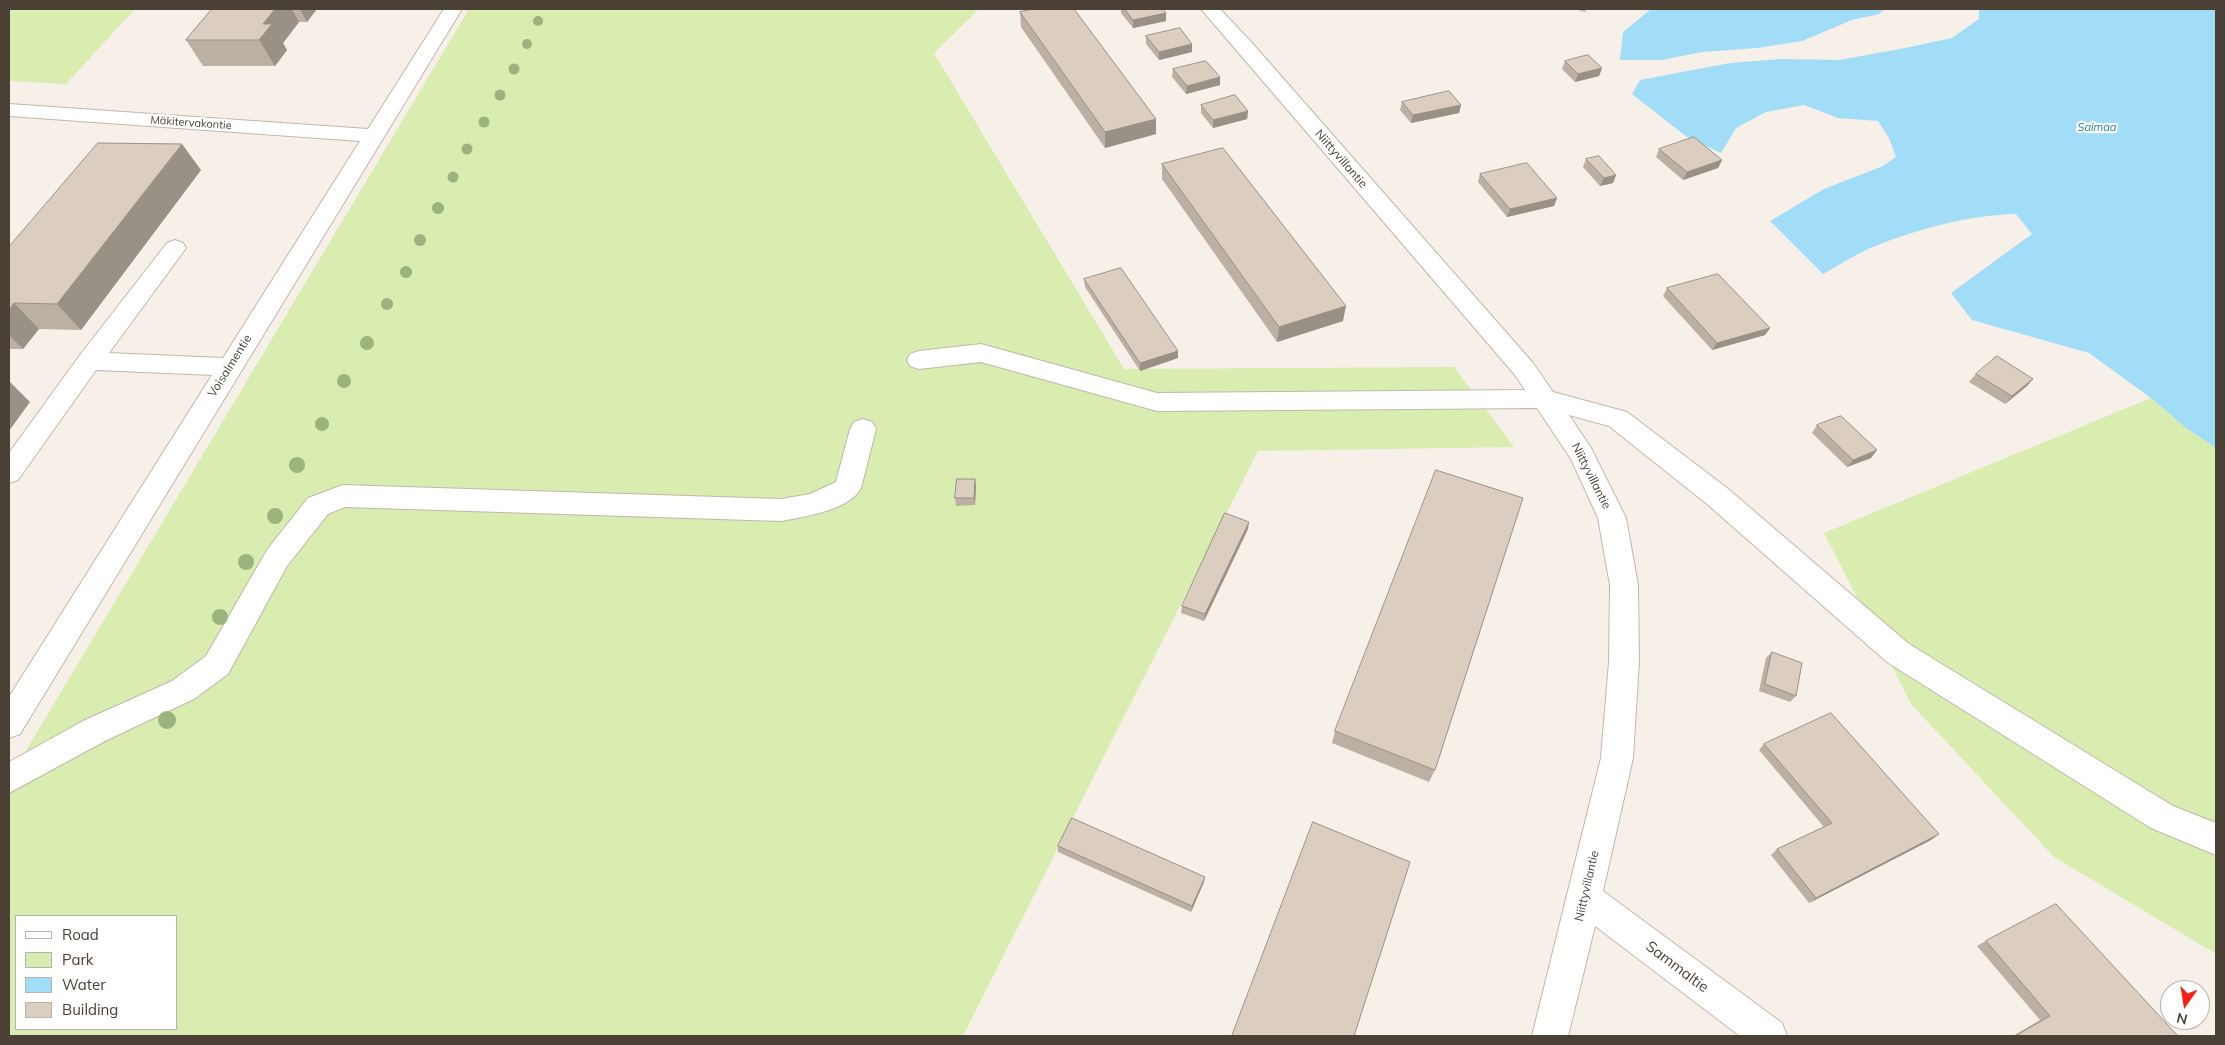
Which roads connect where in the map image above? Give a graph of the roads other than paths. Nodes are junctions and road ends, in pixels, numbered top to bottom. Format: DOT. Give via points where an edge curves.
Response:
graph roads {
  1 [pos="453,9"];
  2 [pos="1217,11"];
  3 [pos="9,110"];
  4 [pos="373,136"];
  5 [pos="175,248"];
  6 [pos="919,360"];
  7 [pos="89,361"];
  8 [pos="229,367"];
  9 [pos="1545,399"];
  10 [pos="863,429"];
  11 [pos="9,473"];
  12 [pos="9,724"];
  13 [pos="9,778"];
  14 [pos="2216,839"];
  15 [pos="1585,898"];
  16 [pos="1550,1036"];
  17 [pos="1769,1036"];
  1 -- 4 [label="street, Voisalmentie"];
  2 -- 9 [label="street, Niittyvillantie" via="1524,369"];
  3 -- 4 [label="street, Mäkitervakontie"];
  4 -- 8 [label="street, Voisalmentie"];
  5 -- 7 [label="street"];
  6 -- 9 [label="street" via="981,353 1157,402"];
  7 -- 8 [label="street"];
  7 -- 11 [label="street"];
  8 -- 12 [label="street, Voisalmentie"];
  9 -- 14 [label="street" via="1618,420 1717,496 1898,653 2162,816"];
  9 -- 15 [label="street, Niittyvillantie" via="1582,455 1612,518 1624,585 1624,662 1616,758"];
  10 -- 13 [label="street" via="848,488 815,504 781,510 343,496 318,506 277,558 217,665 183,690 94,732"];
  15 -- 16 [label="street, Niittyvillantie"];
  15 -- 17 [label="street, Sammaltie"];
}
